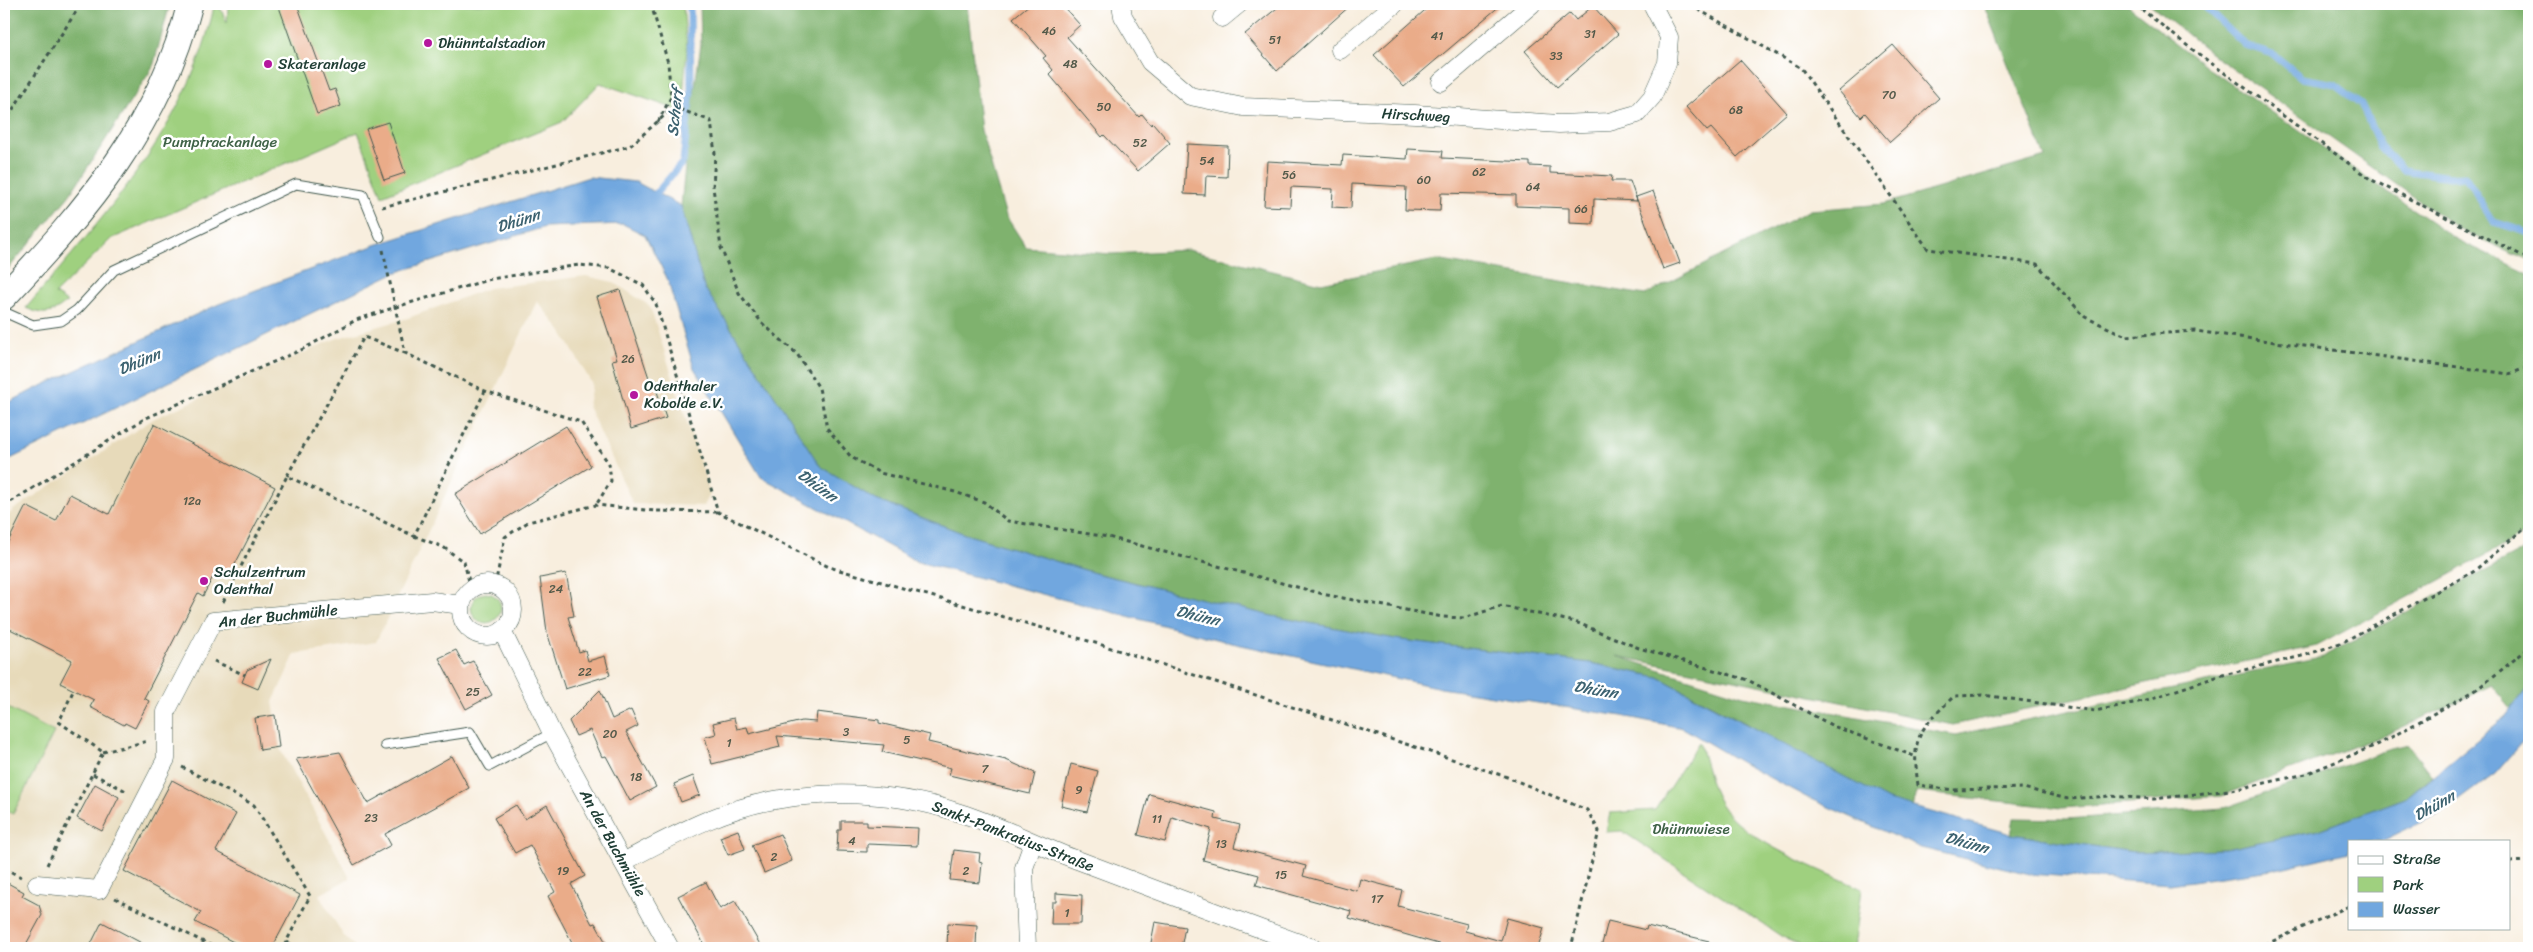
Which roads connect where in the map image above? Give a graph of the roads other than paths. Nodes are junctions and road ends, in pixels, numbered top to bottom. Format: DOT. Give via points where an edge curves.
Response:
graph roads {
  1 [pos="190,4"];
  2 [pos="1121,4"];
  3 [pos="1239,4"];
  4 [pos="1395,4"];
  5 [pos="1532,4"];
  6 [pos="1652,4"];
  7 [pos="1222,18"];
  8 [pos="1340,50"];
  9 [pos="1441,82"];
  10 [pos="380,237"];
  11 [pos="4,296"];
  12 [pos="4,312"];
  13 [pos="461,605"];
  14 [pos="502,631"];
  15 [pos="552,733"];
  16 [pos="386,745"];
  17 [pos="1033,843"];
  18 [pos="623,862"];
  19 [pos="37,884"];
  20 [pos="670,948"];
  21 [pos="1027,948"];
  22 [pos="1312,948"];
  1 -- 11 [label="main road" via="173,63 135,135 63,232"];
  2 -- 6 [label="street, Hirschweg" via="1123,16 1150,62 1190,96 1243,107 1559,124 1609,122 1637,114 1652,97 1667,63 1670,37"];
  3 -- 7 [label="street"];
  4 -- 8 [label="street"];
  5 -- 9 [label="street"];
  10 -- 12 [label="lane" via="364,195 296,184 114,270 77,310 62,320 33,325"];
  13 -- 14 [label="street" via="461,617 468,628 490,636"];
  13 -- 14 [label="street" via="470,589 482,584 495,585 507,593 512,606 511,620"];
  13 -- 19 [label="street, An der Buchmühle" via="432,601 213,621 166,712 166,759 99,890"];
  14 -- 15 [label="street, An der Buchmühle"];
  15 -- 16 [label="lane" via="490,766 470,732"];
  15 -- 18 [label="street, An der Buchmühle"];
  17 -- 18 [label="street, Sankt-Pankratius-Straße" via="961,813 918,801 832,794 779,799 736,811 697,824"];
  17 -- 21 [label="street" via="1024,868"];
  17 -- 22 [label="street, Sankt-Pankratius-Straße"];
  18 -- 20 [label="street, An der Buchmühle"];
}
